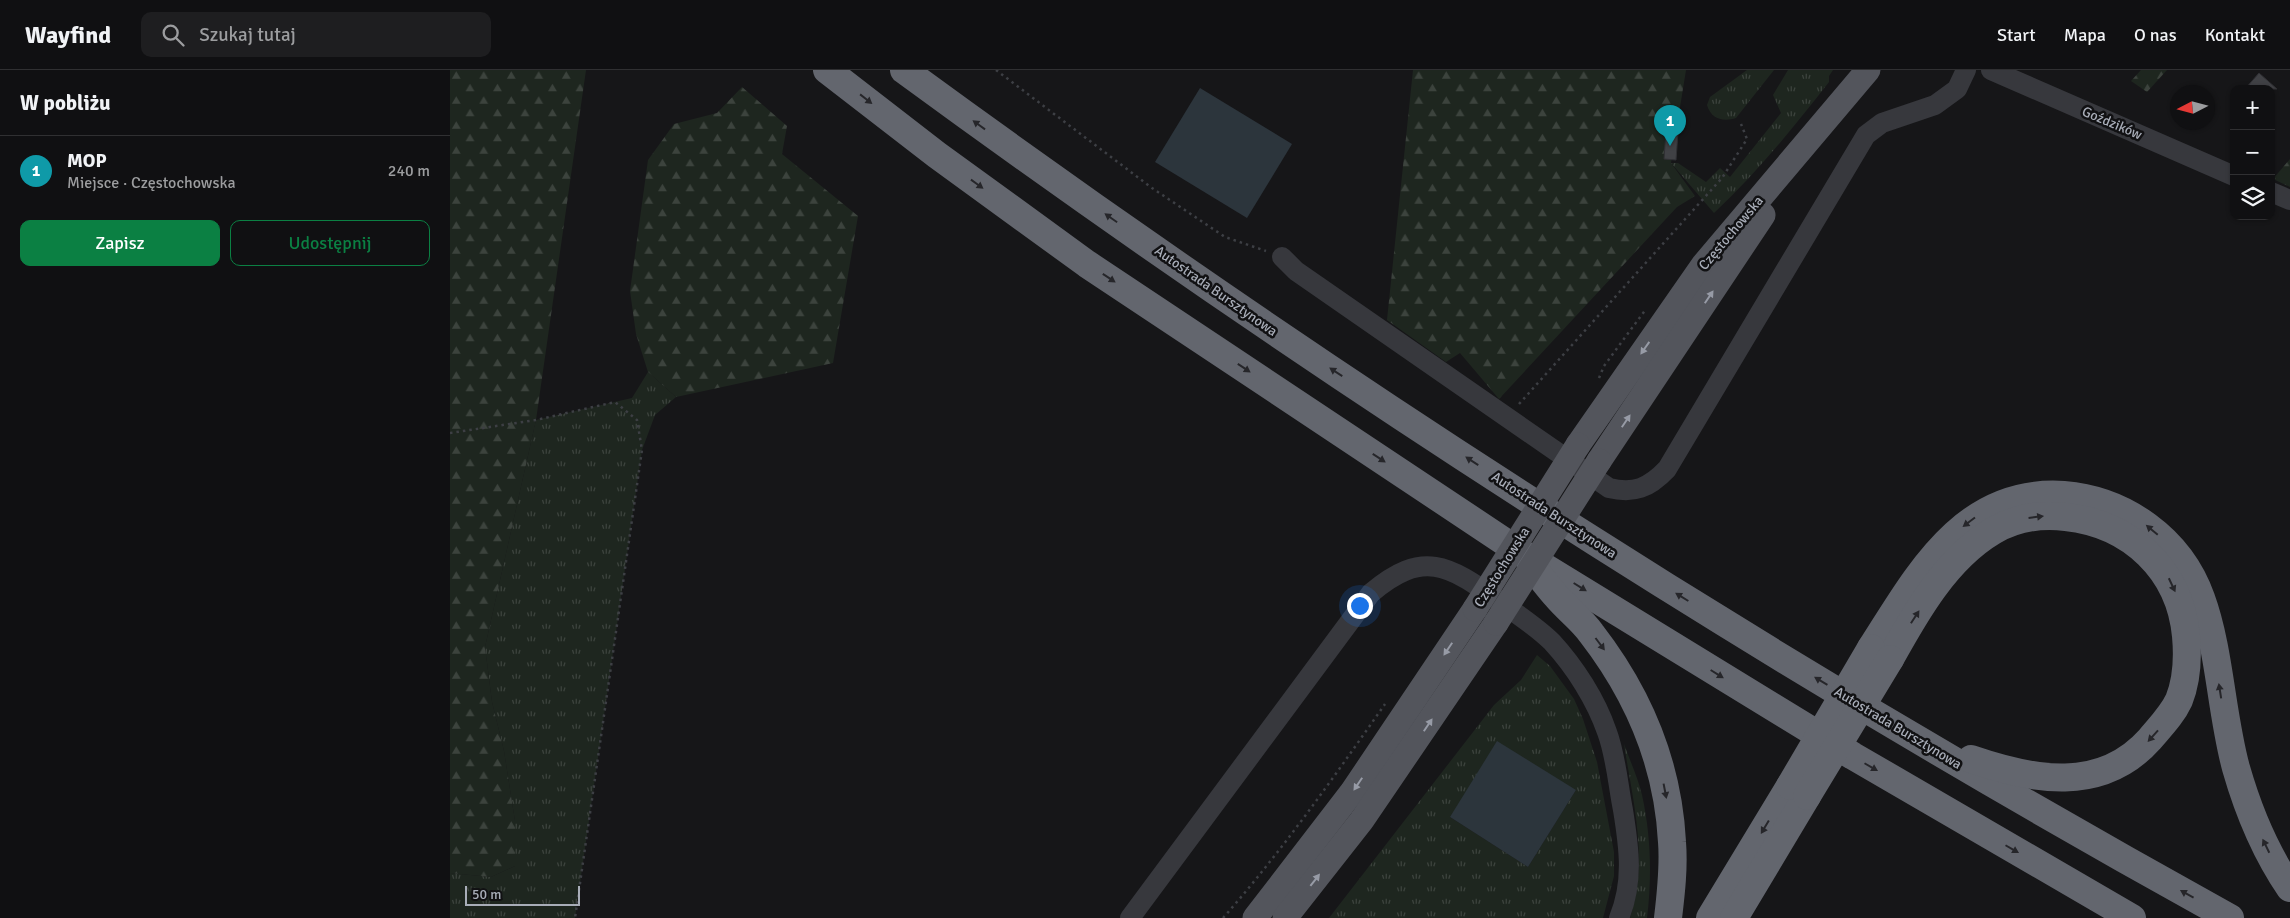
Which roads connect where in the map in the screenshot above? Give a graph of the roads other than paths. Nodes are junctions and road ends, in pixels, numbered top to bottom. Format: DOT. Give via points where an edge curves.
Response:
graph roads {
  1 [pos="827,70"];
  2 [pos="904,70"];
  3 [pos="1868,70"];
  4 [pos="1966,70"];
  5 [pos="1991,70"];
  6 [pos="1824,123"];
  7 [pos="2232,175"];
  8 [pos="2275,194"];
  9 [pos="2290,200"];
  10 [pos="1282,257"];
  11 [pos="1523,554"];
  12 [pos="1880,653"];
  13 [pos="1922,743"];
  14 [pos="1798,791"];
  15 [pos="2290,888"];
  16 [pos="1130,918"];
  17 [pos="1255,918"];
  18 [pos="1285,918"];
  19 [pos="1619,918"];
  20 [pos="1668,918"];
  21 [pos="1710,918"];
  22 [pos="1734,918"];
  23 [pos="2132,918"];
  24 [pos="2230,918"];
  1 -- 11 [label="highway, one-way" via="1087,264"];
  13 -- 2 [label="highway, Autostrada Bursztynowa, one-way" via="1584,536 1266,327"];
  3 -- 6 [label="main road, Częstochowska"];
  4 -- 10 [label="street" via="1957,89 1934,105 1882,123 1866,135 1666,469 1657,480 1635,491 1609,488 1296,271"];
  5 -- 7 [label="street, Goździków"];
  6 -- 17 [label="main road, Częstochowska, one-way, bridge" via="1704,264 1578,445 1475,609 1352,792"];
  18 -- 6 [label="main road, Częstochowska, one-way, bridge" via="1373,804 1496,623 1599,461"];
  8 -- 9 [label="street"];
  11 -- 20 [label="highway, one-way" via="1609,656 1626,683 1654,744 1669,807 1673,843"];
  11 -- 23 [label="highway, one-way" via="1853,756"];
  12 -- 13 [label="highway, one-way" via="1920,609 1953,565 1977,542 2013,521 2057,516 2086,519 2113,529 2150,556 2168,576 2180,602 2188,656 2179,699 2168,720 2144,746 2114,766 2087,775 2052,779 2027,776"];
  12 -- 14 [label="highway, bridge"];
  15 -- 12 [label="highway, one-way" via="2264,842 2236,768 2201,597 2182,559 2150,527 2131,514 2081,496 2054,494 1993,506 1936,552 1920,572"];
  24 -- 13 [label="highway, Autostrada Bursztynowa, one-way"];
  14 -- 21 [label="highway, one-way"];
  14 -- 22 [label="highway"];
  16 -- 19 [label="street" via="1371,593 1390,577 1413,568 1428,567 1446,568 1463,576 1529,623 1552,642 1582,680 1607,732 1630,853 1627,894"];
}
